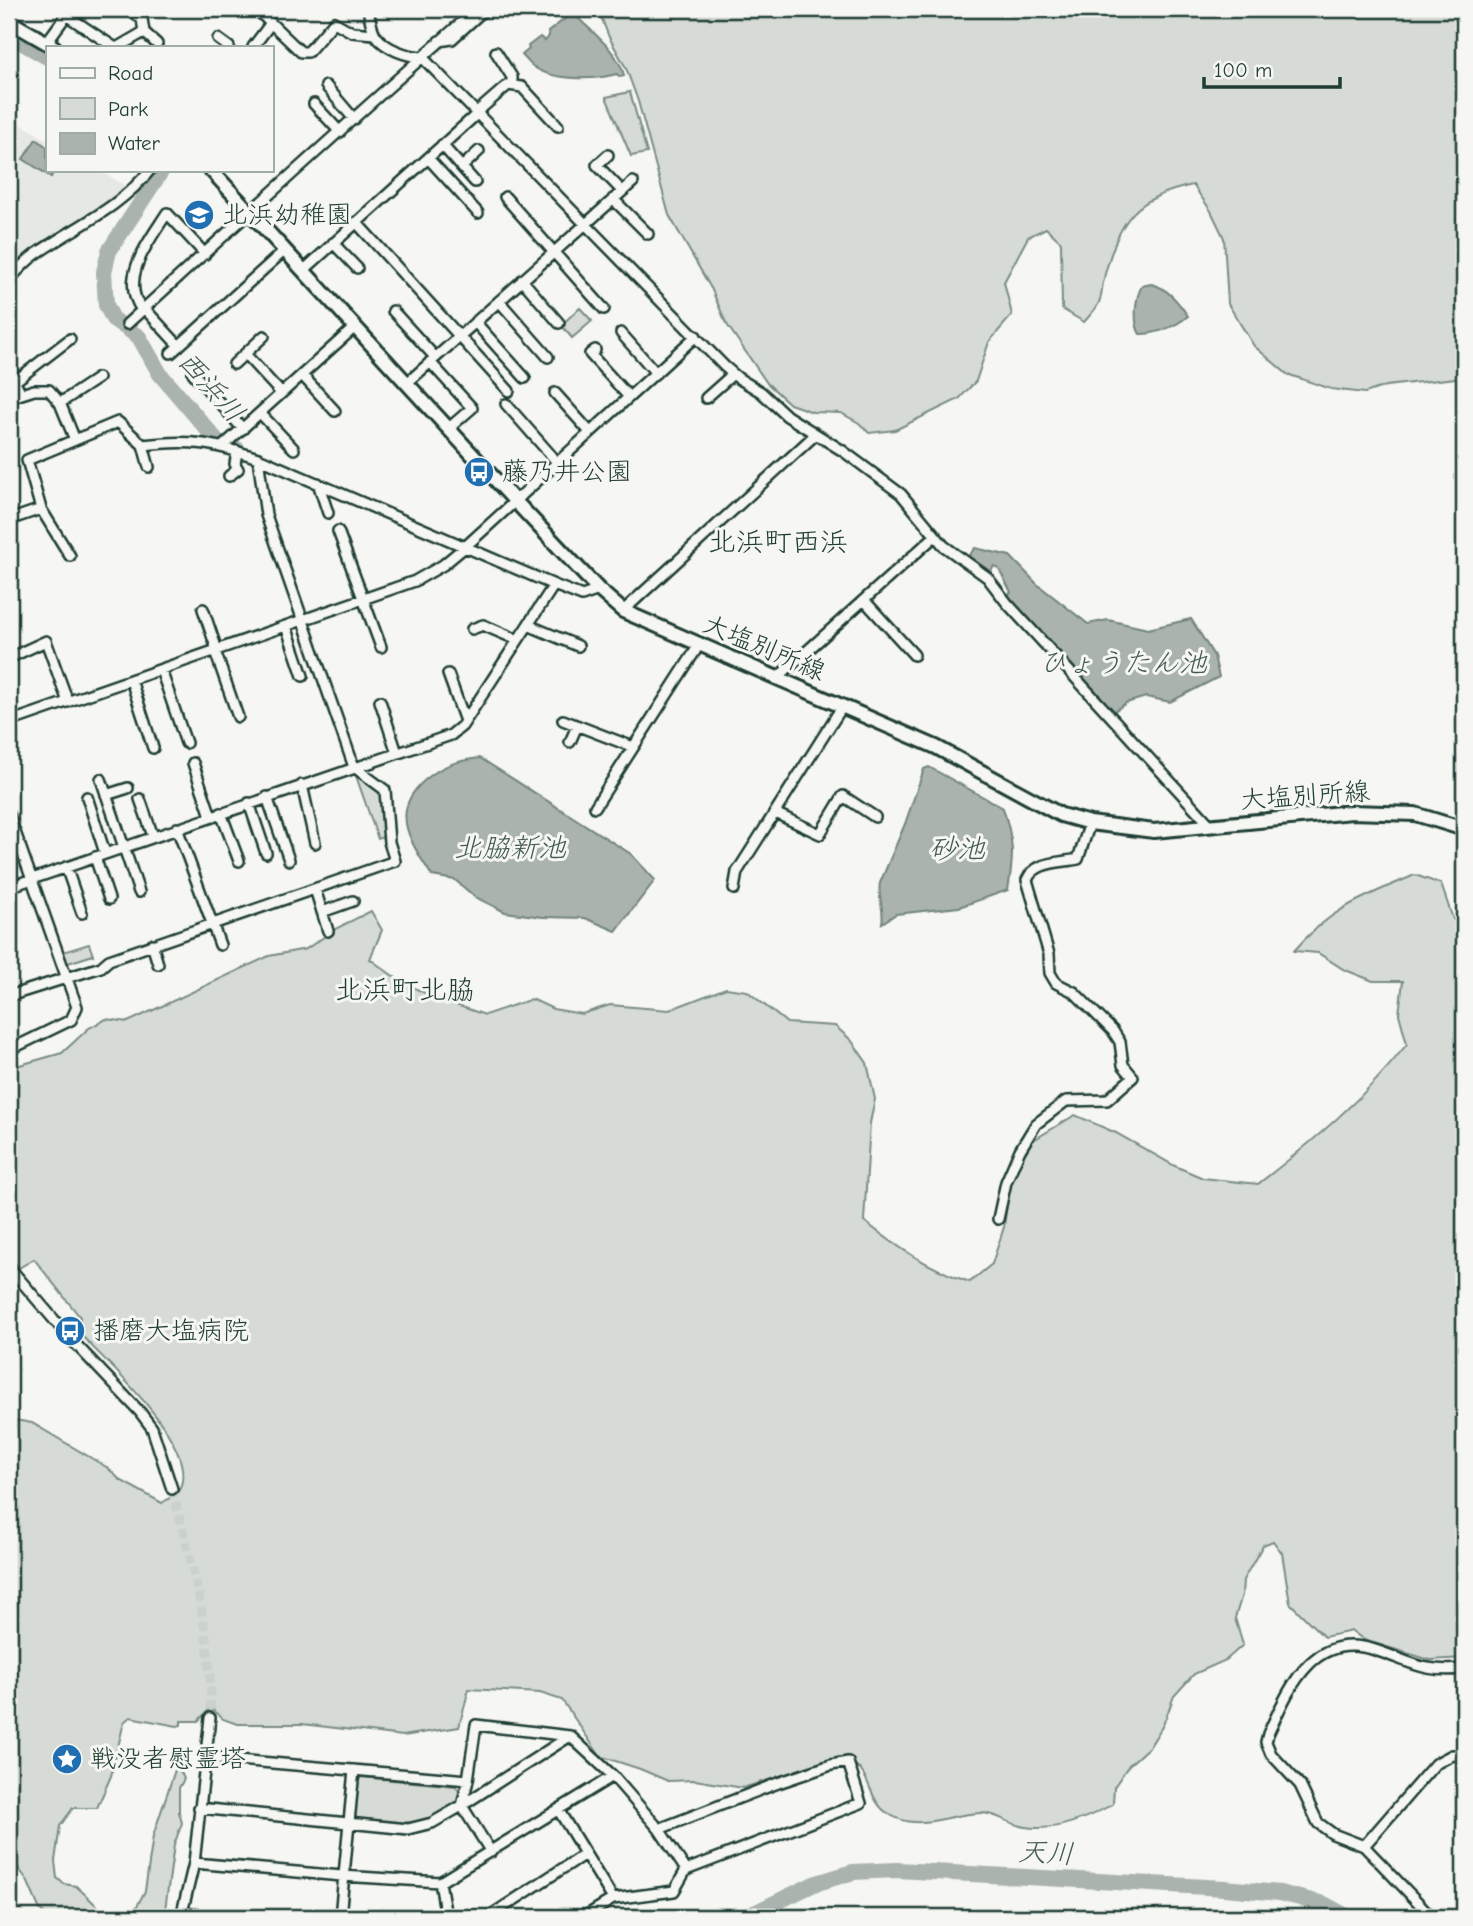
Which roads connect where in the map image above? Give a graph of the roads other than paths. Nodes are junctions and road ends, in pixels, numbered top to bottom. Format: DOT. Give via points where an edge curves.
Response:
graph roads {
  1 [pos="128,9"];
  2 [pos="256,9"];
  3 [pos="368,9"];
  4 [pos="477,9"];
  5 [pos="485,9"];
  6 [pos="69,12"];
  7 [pos="9,21"];
  8 [pos="271,23"];
  9 [pos="144,32"];
  10 [pos="374,34"];
  11 [pos="218,38"];
  12 [pos="438,41"];
  13 [pos="157,44"];
  14 [pos="50,45"];
  15 [pos="115,46"];
  16 [pos="118,46"];
  17 [pos="228,46"];
  18 [pos="254,46"];
  19 [pos="496,52"];
  20 [pos="422,57"];
  21 [pos="512,85"];
  22 [pos="326,86"];
  23 [pos="314,104"];
  24 [pos="478,112"];
  25 [pos="354,119"];
  26 [pos="558,126"];
  27 [pos="340,132"];
  28 [pos="442,145"];
  29 [pos="479,151"];
  30 [pos="608,155"];
  31 [pos="428,158"];
  32 [pos="461,167"];
  33 [pos="148,172"];
  34 [pos="213,172"];
  35 [pos="475,182"];
  36 [pos="633,182"];
  37 [pos="621,191"];
  38 [pos="505,197"];
  39 [pos="613,199"];
  40 [pos="249,213"];
  41 [pos="478,214"];
  42 [pos="356,222"];
  43 [pos="586,224"];
  44 [pos="648,234"];
  45 [pos="333,243"];
  46 [pos="285,250"];
  47 [pos="554,252"];
  48 [pos="205,254"];
  49 [pos="356,268"];
  50 [pos="303,271"];
  51 [pos="9,281"];
  52 [pos="522,281"];
  53 [pos="499,301"];
  54 [pos="143,309"];
  55 [pos="604,309"];
  56 [pos="393,311"];
  57 [pos="475,322"];
  58 [pos="559,323"];
  59 [pos="127,324"];
  60 [pos="355,327"];
  61 [pos="621,333"];
  62 [pos="264,336"];
  63 [pos="459,336"];
  64 [pos="696,336"];
  65 [pos="70,339"];
  66 [pos="595,350"];
  67 [pos="245,354"];
  68 [pos="548,357"];
  69 [pos="433,360"];
  70 [pos="233,365"];
  71 [pos="192,373"];
  72 [pos="656,373"];
  73 [pos="733,374"];
  74 [pos="302,375"];
  75 [pos="98,377"];
  76 [pos="525,377"];
  77 [pos="11,378"];
  78 [pos="407,383"];
  79 [pos="509,391"];
  80 [pos="21,393"];
  81 [pos="281,393"];
  82 [pos="555,393"];
  83 [pos="629,397"];
  84 [pos="9,398"];
  85 [pos="706,398"];
  86 [pos="60,404"];
  87 [pos="506,404"];
  88 [pos="335,411"];
  89 [pos="260,413"];
  90 [pos="449,428"];
  91 [pos="243,429"];
  92 [pos="590,432"];
  93 [pos="816,433"];
  94 [pos="75,440"];
  95 [pos="143,446"];
  96 [pos="223,446"];
  97 [pos="294,449"];
  98 [pos="237,451"];
  99 [pos="258,458"];
  100 [pos="557,462"];
  101 [pos="149,467"];
  102 [pos="229,476"];
  103 [pos="318,484"];
  104 [pos="515,501"];
  105 [pos="41,509"];
  106 [pos="328,513"];
  107 [pos="9,520"];
  108 [pos="338,531"];
  109 [pos="935,536"];
  110 [pos="466,546"];
  111 [pos="70,556"];
  112 [pos="554,585"];
  113 [pos="599,590"];
  114 [pos="365,599"];
  115 [pos="864,600"];
  116 [pos="203,609"];
  117 [pos="623,611"];
  118 [pos="302,620"];
  119 [pos="528,625"];
  120 [pos="286,626"];
  121 [pos="472,629"];
  122 [pos="518,640"];
  123 [pos="699,645"];
  124 [pos="578,646"];
  125 [pos="381,647"];
  126 [pos="216,650"];
  127 [pos="914,655"];
  128 [pos="9,658"];
  129 [pos="161,670"];
  130 [pos="448,674"];
  131 [pos="303,676"];
  132 [pos="777,678"];
  133 [pos="131,680"];
  134 [pos="380,701"];
  135 [pos="68,702"];
  136 [pos="9,706"];
  137 [pos="842,707"];
  138 [pos="238,717"];
  139 [pos="563,720"];
  140 [pos="465,721"];
  141 [pos="11,722"];
  142 [pos="580,724"];
  143 [pos="570,742"];
  144 [pos="186,743"];
  145 [pos="633,747"];
  146 [pos="153,748"];
  147 [pos="397,753"];
  148 [pos="193,763"];
  149 [pos="354,767"];
  150 [pos="101,779"];
  151 [pos="302,785"];
  152 [pos="128,788"];
  153 [pos="106,795"];
  154 [pos="88,797"];
  155 [pos="267,797"];
  156 [pos="140,799"];
  157 [pos="249,803"];
  158 [pos="595,807"];
  159 [pos="775,813"];
  160 [pos="9,815"];
  161 [pos="216,815"];
  162 [pos="876,817"];
  163 [pos="1090,823"];
  164 [pos="1211,825"];
  165 [pos="177,828"];
  166 [pos="1464,829"];
  167 [pos="153,836"];
  168 [pos="315,844"];
  169 [pos="124,847"];
  170 [pos="266,853"];
  171 [pos="100,855"];
  172 [pos="289,860"];
  173 [pos="239,861"];
  174 [pos="66,867"];
  175 [pos="31,879"];
  176 [pos="9,887"];
  177 [pos="315,888"];
  178 [pos="734,889"];
  179 [pos="139,891"];
  180 [pos="109,899"];
  181 [pos="353,901"];
  182 [pos="323,912"];
  183 [pos="82,913"];
  184 [pos="212,923"];
  185 [pos="328,931"];
  186 [pos="152,944"];
  187 [pos="220,945"];
  188 [pos="158,964"];
  189 [pos="65,977"];
  190 [pos="9,996"];
  191 [pos="9,1050"];
  192 [pos="998,1219"];
  193 [pos="9,1266"];
  194 [pos="172,1489"];
  195 [pos="1464,1669"];
  196 [pos="210,1718"];
  197 [pos="570,1736"];
  198 [pos="204,1756"];
  199 [pos="1464,1756"];
  200 [pos="354,1770"];
  201 [pos="613,1776"];
  202 [pos="468,1780"];
  203 [pos="462,1806"];
  204 [pos="199,1808"];
  205 [pos="559,1811"];
  206 [pos="348,1823"];
  207 [pos="659,1829"];
  208 [pos="1364,1846"];
  209 [pos="491,1852"];
  210 [pos="585,1854"];
  211 [pos="194,1864"];
  212 [pos="687,1870"];
  213 [pos="342,1877"];
  214 [pos="440,1882"];
  215 [pos="613,1899"];
  216 [pos="182,1915"];
  217 [pos="225,1917"];
  218 [pos="340,1917"];
  219 [pos="446,1917"];
  220 [pos="488,1917"];
  221 [pos="584,1917"];
  222 [pos="1432,1917"];
  1 -- 9 [label="street" via="142,19"];
  2 -- 8 [label="street"];
  3 -- 10 [label="street"];
  4 -- 12 [label="street"];
  5 -- 12 [label="street" via="452,39"];
  6 -- 14 [label="street"];
  6 -- 15 [label="street"];
  7 -- 14 [label="main road"];
  8 -- 10 [label="street" via="301,52 308,52 334,22 352,32"];
  8 -- 18 [label="street"];
  9 -- 13 [label="street"];
  9 -- 16 [label="street"];
  10 -- 20 [label="street" via="408,56"];
  11 -- 17 [label="street"];
  12 -- 20 [label="street"];
  19 -- 21 [label="street"];
  20 -- 24 [label="street"];
  20 -- 25 [label="street"];
  21 -- 24 [label="street"];
  21 -- 26 [label="street" via="522,87"];
  22 -- 25 [label="street"];
  23 -- 27 [label="street"];
  24 -- 28 [label="street"];
  24 -- 43 [label="street"];
  25 -- 27 [label="street"];
  27 -- 40 [label="street"];
  28 -- 31 [label="street"];
  28 -- 32 [label="street"];
  29 -- 32 [label="street"];
  30 -- 37 [label="street" via="597,165"];
  31 -- 41 [label="street"];
  31 -- 42 [label="street"];
  32 -- 35 [label="street"];
  33 -- 51 [label="street" via="118,203 36,254"];
  34 -- 40 [label="main road, 大塩別所線"];
  36 -- 37 [label="street"];
  37 -- 39 [label="street"];
  38 -- 47 [label="street"];
  39 -- 43 [label="street"];
  39 -- 44 [label="street"];
  40 -- 46 [label="main road, 大塩別所線"];
  40 -- 48 [label="street"];
  42 -- 45 [label="street"];
  42 -- 63 [label="street"];
  43 -- 47 [label="street"];
  43 -- 64 [label="street"];
  45 -- 49 [label="street"];
  45 -- 50 [label="street"];
  46 -- 50 [label="main road, 大塩別所線"];
  46 -- 54 [label="street" via="175,349"];
  47 -- 52 [label="street"];
  47 -- 55 [label="street"];
  48 -- 54 [label="street"];
  48 -- 54 [label="street" via="169,211 135,265 135,301"];
  50 -- 60 [label="main road, 大塩別所線"];
  52 -- 53 [label="street"];
  52 -- 58 [label="street"];
  53 -- 57 [label="street"];
  53 -- 68 [label="street"];
  54 -- 59 [label="street"];
  56 -- 69 [label="street" via="400,326"];
  57 -- 63 [label="street"];
  57 -- 76 [label="street"];
  60 -- 74 [label="street"];
  60 -- 78 [label="main road, 大塩別所線"];
  61 -- 72 [label="street"];
  62 -- 67 [label="street"];
  63 -- 69 [label="street"];
  63 -- 79 [label="street"];
  64 -- 72 [label="street"];
  64 -- 73 [label="street"];
  65 -- 77 [label="street"];
  66 -- 83 [label="street" via="590,354"];
  67 -- 70 [label="street"];
  67 -- 81 [label="street"];
  69 -- 78 [label="street"];
  69 -- 90 [label="street" via="472,408"];
  71 -- 91 [label="street"];
  72 -- 83 [label="street"];
  73 -- 85 [label="street"];
  73 -- 93 [label="street"];
  74 -- 81 [label="street"];
  74 -- 88 [label="street"];
  75 -- 86 [label="street"];
  77 -- 80 [label="street"];
  78 -- 90 [label="main road, 大塩別所線"];
  80 -- 84 [label="street"];
  80 -- 86 [label="street" via="49,390"];
  81 -- 89 [label="street"];
  82 -- 92 [label="street"];
  83 -- 92 [label="street"];
  86 -- 94 [label="street"];
  87 -- 100 [label="street"];
  89 -- 91 [label="street"];
  89 -- 97 [label="street"];
  90 -- 104 [label="main road, 大塩別所線"];
  91 -- 96 [label="street"];
  92 -- 100 [label="street"];
  93 -- 109 [label="street" via="901,494"];
  93 -- 117 [label="street"];
  94 -- 95 [label="street" via="118,422"];
  94 -- 105 [label="street" via="27,460"];
  95 -- 96 [label="street" via="176,441"];
  95 -- 101 [label="street"];
  96 -- 98 [label="street"];
  98 -- 99 [label="street"];
  98 -- 102 [label="street" via="238,469"];
  99 -- 103 [label="street"];
  99 -- 118 [label="street" via="266,515"];
  100 -- 104 [label="street"];
  103 -- 106 [label="street"];
  103 -- 110 [label="street"];
  104 -- 110 [label="street"];
  104 -- 113 [label="main road, 大塩別所線"];
  105 -- 107 [label="street"];
  105 -- 111 [label="street"];
  108 -- 114 [label="street"];
  109 -- 115 [label="street"];
  109 -- 164 [label="street" via="987,577"];
  110 -- 112 [label="street"];
  110 -- 114 [label="street" via="423,577"];
  112 -- 113 [label="street" via="582,596"];
  112 -- 119 [label="street"];
  113 -- 117 [label="main road, 大塩別所線"];
  114 -- 118 [label="street"];
  114 -- 125 [label="street"];
  115 -- 127 [label="street"];
  115 -- 132 [label="street"];
  116 -- 126 [label="street"];
  117 -- 123 [label="main road, 大塩別所線"];
  118 -- 120 [label="street"];
  118 -- 149 [label="street"];
  119 -- 122 [label="street"];
  119 -- 124 [label="street"];
  120 -- 126 [label="street"];
  120 -- 131 [label="street"];
  121 -- 122 [label="street" via="483,625"];
  122 -- 140 [label="street"];
  123 -- 132 [label="main road, 大塩別所線"];
  123 -- 145 [label="street"];
  126 -- 129 [label="street"];
  126 -- 138 [label="street"];
  128 -- 135 [label="street" via="46,641"];
  129 -- 133 [label="street"];
  129 -- 144 [label="street"];
  130 -- 140 [label="street"];
  132 -- 137 [label="main road, 大塩別所線"];
  133 -- 135 [label="street"];
  133 -- 146 [label="street"];
  134 -- 147 [label="street"];
  135 -- 141 [label="street"];
  136 -- 141 [label="street"];
  137 -- 159 [label="street"];
  137 -- 163 [label="main road, 大塩別所線" via="936,747 1061,815"];
  139 -- 142 [label="street"];
  140 -- 147 [label="street" via="451,735"];
  142 -- 143 [label="street"];
  142 -- 145 [label="street"];
  145 -- 158 [label="street"];
  147 -- 149 [label="street"];
  148 -- 161 [label="street"];
  149 -- 151 [label="street"];
  149 -- 177 [label="street" via="385,790 395,862"];
  150 -- 153 [label="street"];
  151 -- 155 [label="street"];
  151 -- 168 [label="street"];
  152 -- 153 [label="street"];
  153 -- 169 [label="street"];
  154 -- 171 [label="street"];
  155 -- 157 [label="street"];
  155 -- 172 [label="street"];
  156 -- 167 [label="street"];
  157 -- 161 [label="street"];
  157 -- 170 [label="street"];
  159 -- 162 [label="street" via="820,834 843,796"];
  159 -- 178 [label="street" via="737,872"];
  160 -- 175 [label="street"];
  161 -- 165 [label="street"];
  161 -- 173 [label="street"];
  163 -- 164 [label="main road, 大塩別所線" via="1154,831"];
  163 -- 192 [label="street" via="1078,859 1039,866 1027,880 1049,954 1050,973 1113,1031 1120,1042 1123,1065 1133,1077 1107,1100 1066,1101 1036,1124 1006,1182"];
  164 -- 166 [label="main road, 大塩別所線" via="1352,812 1415,814"];
  165 -- 167 [label="street"];
  165 -- 184 [label="street"];
  167 -- 169 [label="street"];
  169 -- 171 [label="street"];
  169 -- 179 [label="street"];
  171 -- 174 [label="street"];
  171 -- 180 [label="street"];
  174 -- 175 [label="street"];
  174 -- 183 [label="street"];
  175 -- 176 [label="street"];
  175 -- 189 [label="street"];
  177 -- 182 [label="street"];
  177 -- 184 [label="street"];
  181 -- 182 [label="street"];
  182 -- 185 [label="street"];
  184 -- 186 [label="street"];
  184 -- 187 [label="street"];
  186 -- 188 [label="street"];
  186 -- 189 [label="street"];
  189 -- 190 [label="street"];
  189 -- 191 [label="street" via="77,1007 71,1020"];
  193 -- 194 [label="street" via="141,1412 152,1428"];
  195 -- 208 [label="street" via="1433,1671 1375,1650 1348,1646 1318,1657 1295,1678 1268,1734 1268,1748 1300,1785 1318,1823"];
  196 -- 198 [label="street"];
  197 -- 201 [label="street"];
  197 -- 202 [label="street" via="476,1725"];
  197 -- 203 [label="street"];
  198 -- 200 [label="street"];
  198 -- 204 [label="street"];
  199 -- 208 [label="street" via="1452,1755 1435,1764"];
  200 -- 202 [label="street"];
  200 -- 206 [label="street"];
  201 -- 205 [label="street"];
  201 -- 207 [label="street"];
  202 -- 203 [label="street"];
  203 -- 206 [label="street" via="432,1823 408,1829"];
  203 -- 209 [label="street"];
  204 -- 206 [label="street"];
  204 -- 211 [label="street"];
  205 -- 209 [label="street"];
  205 -- 210 [label="street"];
  206 -- 213 [label="street"];
  207 -- 212 [label="street"];
  207 -- 212 [label="street" via="848,1762 861,1802"];
  208 -- 222 [label="street"];
  209 -- 214 [label="street"];
  210 -- 215 [label="street"];
  210 -- 220 [label="street"];
  211 -- 213 [label="street"];
  211 -- 216 [label="street"];
  212 -- 215 [label="street" via="674,1891"];
  213 -- 214 [label="street"];
  213 -- 218 [label="street"];
  214 -- 219 [label="street"];
  215 -- 221 [label="street"];
  216 -- 217 [label="street"];
}
